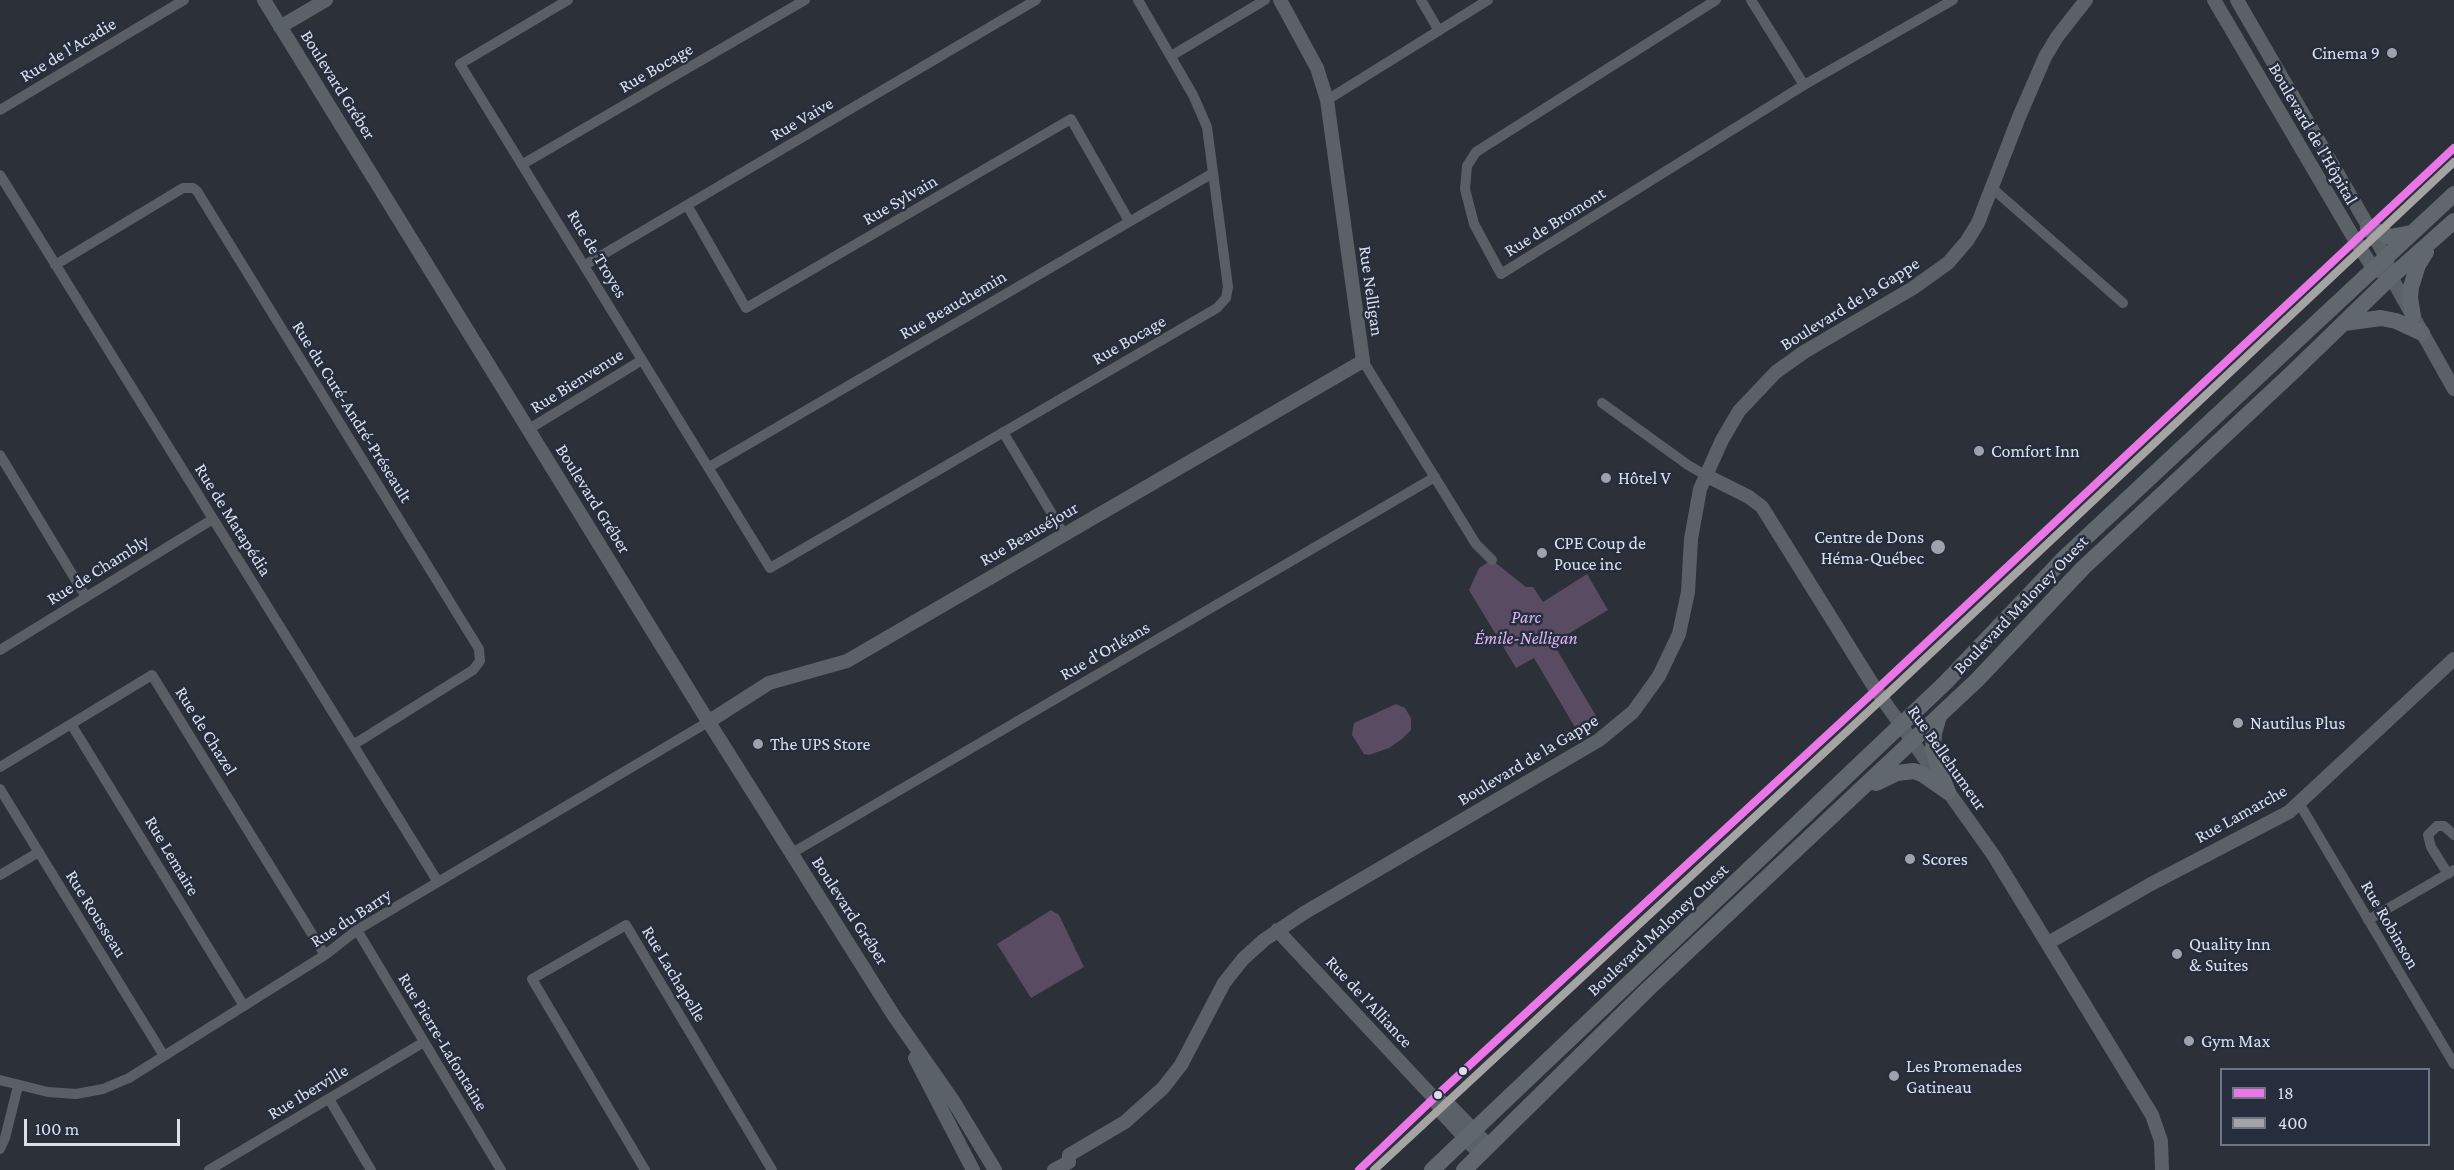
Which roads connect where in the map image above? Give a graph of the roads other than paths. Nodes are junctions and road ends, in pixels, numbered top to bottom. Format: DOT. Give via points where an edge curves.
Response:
graph roads {
  1 [pos="184,0"];
  2 [pos="264,0"];
  3 [pos="326,0"];
  4 [pos="568,0"];
  5 [pos="805,0"];
  6 [pos="1036,0"];
  7 [pos="1138,0"];
  8 [pos="1265,0"];
  9 [pos="1280,0"];
  10 [pos="1421,0"];
  11 [pos="1488,0"];
  12 [pos="1716,0"];
  13 [pos="1751,0"];
  14 [pos="1953,0"];
  15 [pos="2086,0"];
  16 [pos="2214,0"];
  17 [pos="2237,0"];
  18 [pos="548,5"];
  19 [pos="280,27"];
  20 [pos="1439,31"];
  21 [pos="1171,56"];
  22 [pos="1804,86"];
  23 [pos="1327,100"];
  24 [pos="0,110"];
  25 [pos="523,164"];
  26 [pos="1214,173"];
  27 [pos="0,175"];
  28 [pos="1992,188"];
  29 [pos="2454,194"];
  30 [pos="687,205"];
  31 [pos="1129,221"];
  32 [pos="2454,221"];
  33 [pos="2368,227"];
  34 [pos="2412,232"];
  35 [pos="2435,238"];
  36 [pos="2386,256"];
  37 [pos="55,265"];
  38 [pos="585,265"];
  39 [pos="2373,268"];
  40 [pos="2391,277"];
  41 [pos="2123,303"];
  42 [pos="2414,316"];
  43 [pos="2343,324"];
  44 [pos="2422,333"];
  45 [pos="642,360"];
  46 [pos="1363,361"];
  47 [pos="2450,378"];
  48 [pos="2454,389"];
  49 [pos="1602,403"];
  50 [pos="529,429"];
  51 [pos="1003,432"];
  52 [pos="1,457"];
  53 [pos="709,467"];
  54 [pos="1705,475"];
  55 [pos="2152,476"];
  56 [pos="1435,477"];
  57 [pos="2166,491"];
  58 [pos="213,519"];
  59 [pos="1064,534"];
  60 [pos="1492,560"];
  61 [pos="770,568"];
  62 [pos="86,597"];
  63 [pos="0,650"];
  64 [pos="2454,659"];
  65 [pos="1939,716"];
  66 [pos="708,722"];
  67 [pos="71,724"];
  68 [pos="1901,725"];
  69 [pos="1912,741"];
  70 [pos="353,745"];
  71 [pos="0,767"];
  72 [pos="0,789"];
  73 [pos="1948,792"];
  74 [pos="1856,793"];
  75 [pos="2299,803"];
  76 [pos="2454,835"];
  77 [pos="39,852"];
  78 [pos="792,853"];
  79 [pos="2451,872"];
  80 [pos="0,875"];
  81 [pos="438,882"];
  82 [pos="2368,920"];
  83 [pos="357,930"];
  84 [pos="1277,930"];
  85 [pos="2048,943"];
  86 [pos="325,955"];
  87 [pos="244,1006"];
  88 [pos="894,1016"];
  89 [pos="424,1042"];
  90 [pos="164,1056"];
  91 [pos="2454,1064"];
  92 [pos="0,1080"];
  93 [pos="18,1086"];
  94 [pos="328,1099"];
  95 [pos="1469,1135"];
  96 [pos="0,1149"];
  97 [pos="1484,1150"];
  98 [pos="209,1170"];
  99 [pos="371,1170"];
  100 [pos="501,1170"];
  101 [pos="645,1170"];
  102 [pos="772,1170"];
  103 [pos="973,1170"];
  104 [pos="995,1170"];
  105 [pos="1054,1170"];
  106 [pos="1432,1170"];
  107 [pos="1464,1170"];
  108 [pos="2162,1170"];
  1 -- 24 [label="street, Rue de l'Acadie"];
  2 -- 19 [label="street, Boulevard Gréber"];
  3 -- 19 [label="street"];
  4 -- 18 [label="street, Rue de Troyes"];
  5 -- 25 [label="street, Rue Bocage"];
  6 -- 30 [label="street, Rue Vaive"];
  7 -- 21 [label="street, Rue Bocage"];
  8 -- 21 [label="street"];
  9 -- 23 [label="street, Rue Nelligan" via="1317,68"];
  10 -- 20 [label="street"];
  11 -- 20 [label="street"];
  12 -- 22 [label="street, Rue de Bromont" via="1476,152 1467,166 1465,189 1474,224 1501,274"];
  13 -- 22 [label="street"];
  14 -- 22 [label="street, Rue de Bromont"];
  15 -- 28 [label="street, Boulevard de la Gappe" via="2045,57"];
  16 -- 39 [label="street, Boulevard de l'Hôpital"];
  17 -- 33 [label="street, Boulevard de l'Hôpital"];
  18 -- 25 [label="street, Rue de Troyes" via="460,64"];
  19 -- 50 [label="street, Boulevard Gréber"];
  20 -- 23 [label="street"];
  21 -- 26 [label="street, Rue Bocage" via="1203,115"];
  23 -- 46 [label="street, Rue Nelligan"];
  25 -- 38 [label="street, Rue de Troyes"];
  26 -- 31 [label="street, Rue Beauchemin"];
  26 -- 51 [label="street, Rue Bocage" via="1228,287 1223,304"];
  27 -- 37 [label="street, Rue de Matapédia"];
  28 -- 41 [label="street"];
  28 -- 54 [label="street, Boulevard de la Gappe" via="1978,223 1948,263 1804,352 1761,386 1739,411"];
  29 -- 34 [label="main road, Boulevard Maloney Ouest"];
  30 -- 31 [label="street, Rue Sylvain" via="746,308 1071,119"];
  30 -- 38 [label="street, Rue Vaive"];
  31 -- 53 [label="street, Rue Beauchemin"];
  32 -- 35 [label="main road, Boulevard Maloney Ouest"];
  33 -- 34 [label="main road" via="2390,237"];
  33 -- 36 [label="street, Boulevard de l'Hôpital"];
  34 -- 36 [label="main road, Boulevard Maloney Ouest"];
  35 -- 40 [label="main road, Boulevard Maloney Ouest"];
  35 -- 42 [label="main road" via="2414,277 2410,298"];
  36 -- 39 [label="main road, Boulevard Maloney Ouest"];
  36 -- 40 [label="street, Boulevard de l'Hôpital"];
  37 -- 58 [label="street, Rue de Matapédia"];
  37 -- 70 [label="street, Rue du Curé-André-Préseault" via="183,188 197,191 479,649 480,661 473,670"];
  38 -- 45 [label="street, Rue de Troyes"];
  39 -- 40 [label="street"];
  39 -- 55 [label="main road, Boulevard Maloney Ouest"];
  40 -- 42 [label="street, Boulevard de l'Hôpital"];
  40 -- 43 [label="main road, Boulevard Maloney Ouest"];
  42 -- 44 [label="street, Boulevard de l'Hôpital"];
  43 -- 44 [label="main road" via="2381,318"];
  43 -- 57 [label="main road, Boulevard Maloney Ouest"];
  44 -- 47 [label="street, Boulevard de l'Hôpital"];
  45 -- 50 [label="street, Rue Bienvenue"];
  45 -- 53 [label="street, Rue de Troyes"];
  46 -- 56 [label="street, Rue Nelligan"];
  46 -- 59 [label="street, Rue Beauséjour"];
  47 -- 48 [label="street, Boulevard de l'Hôpital"];
  49 -- 54 [label="street, Rue Bellehumeur"];
  50 -- 66 [label="street, Boulevard Gréber"];
  51 -- 59 [label="street"];
  51 -- 61 [label="street, Rue Bocage"];
  52 -- 62 [label="street"];
  53 -- 61 [label="street, Rue de Troyes"];
  54 -- 68 [label="street, Rue Bellehumeur" via="1762,507"];
  54 -- 84 [label="street, Boulevard de la Gappe" via="1693,524 1688,592 1679,634 1659,676 1633,712 1599,740"];
  55 -- 57 [label="main road"];
  55 -- 68 [label="main road, Boulevard Maloney Ouest" via="2065,556"];
  56 -- 60 [label="street, Rue Nelligan" via="1476,544"];
  56 -- 78 [label="street, Rue d'Orléans"];
  57 -- 65 [label="main road, Boulevard Maloney Ouest" via="2071,580"];
  58 -- 62 [label="street, Rue de Chambly"];
  58 -- 70 [label="street, Rue de Matapédia"];
  59 -- 66 [label="street, Rue Beauséjour" via="848,661 769,682"];
  62 -- 63 [label="street, Rue de Chambly"];
  64 -- 75 [label="street, Rue Lamarche"];
  65 -- 69 [label="main road, Boulevard Maloney Ouest"];
  65 -- 73 [label="main road" via="1933,749"];
  66 -- 78 [label="street, Boulevard Gréber"];
  66 -- 81 [label="street, Rue du Barry"];
  67 -- 71 [label="street, Rue de Chazel"];
  67 -- 86 [label="street, Rue de Chazel" via="152,675"];
  67 -- 87 [label="street, Rue Lemaire"];
  68 -- 69 [label="street, Rue Bellehumeur"];
  68 -- 95 [label="main road, Boulevard Maloney Ouest"];
  69 -- 73 [label="street, Rue Bellehumeur"];
  69 -- 74 [label="main road, Boulevard Maloney Ouest"];
  70 -- 81 [label="street, Rue de Matapédia"];
  72 -- 77 [label="street, Rue Rousseau"];
  73 -- 74 [label="main road" via="1922,774 1907,770"];
  73 -- 85 [label="street, Rue Bellehumeur" via="1994,856"];
  74 -- 97 [label="main road, Boulevard Maloney Ouest"];
  75 -- 82 [label="street, Rue Robinson"];
  75 -- 85 [label="street, Rue Lamarche"];
  76 -- 79 [label="street" via="2444,826 2437,826 2428,836 2431,847"];
  77 -- 80 [label="street"];
  77 -- 90 [label="street, Rue Rousseau"];
  78 -- 88 [label="street, Boulevard Gréber"];
  79 -- 82 [label="street"];
  81 -- 83 [label="street, Rue du Barry"];
  82 -- 91 [label="street, Rue Robinson"];
  83 -- 86 [label="street, Rue du Barry"];
  83 -- 89 [label="street, Rue Pierre-Lafontaine"];
  84 -- 95 [label="street, Rue de l'Alliance" via="1434,1098 1443,1114"];
  84 -- 105 [label="street, Boulevard de la Gappe" via="1253,949 1224,983 1181,1065 1163,1088 1125,1122 1070,1155 1069,1162"];
  85 -- 108 [label="street, Rue Bellehumeur" via="2152,1115 2161,1140"];
  86 -- 87 [label="street, Rue du Barry"];
  87 -- 90 [label="street, Rue du Barry"];
  88 -- 103 [label="street, Boulevard Gréber"];
  88 -- 104 [label="street, Boulevard Gréber" via="952,1098"];
  89 -- 94 [label="street, Rue Iberville"];
  89 -- 100 [label="street, Rue Pierre-Lafontaine"];
  90 -- 93 [label="street, Rue du Barry" via="129,1078 89,1093 62,1094"];
  92 -- 93 [label="street, Rue du Barry"];
  93 -- 96 [label="street"];
  94 -- 98 [label="street, Rue Iberville"];
  94 -- 99 [label="street"];
  95 -- 97 [label="street, Rue de l'Alliance"];
  95 -- 106 [label="main road, Boulevard Maloney Ouest"];
  97 -- 107 [label="main road, Boulevard Maloney Ouest"];
  101 -- 102 [label="street, Rue Lachapelle" via="532,979 626,925"];
}
